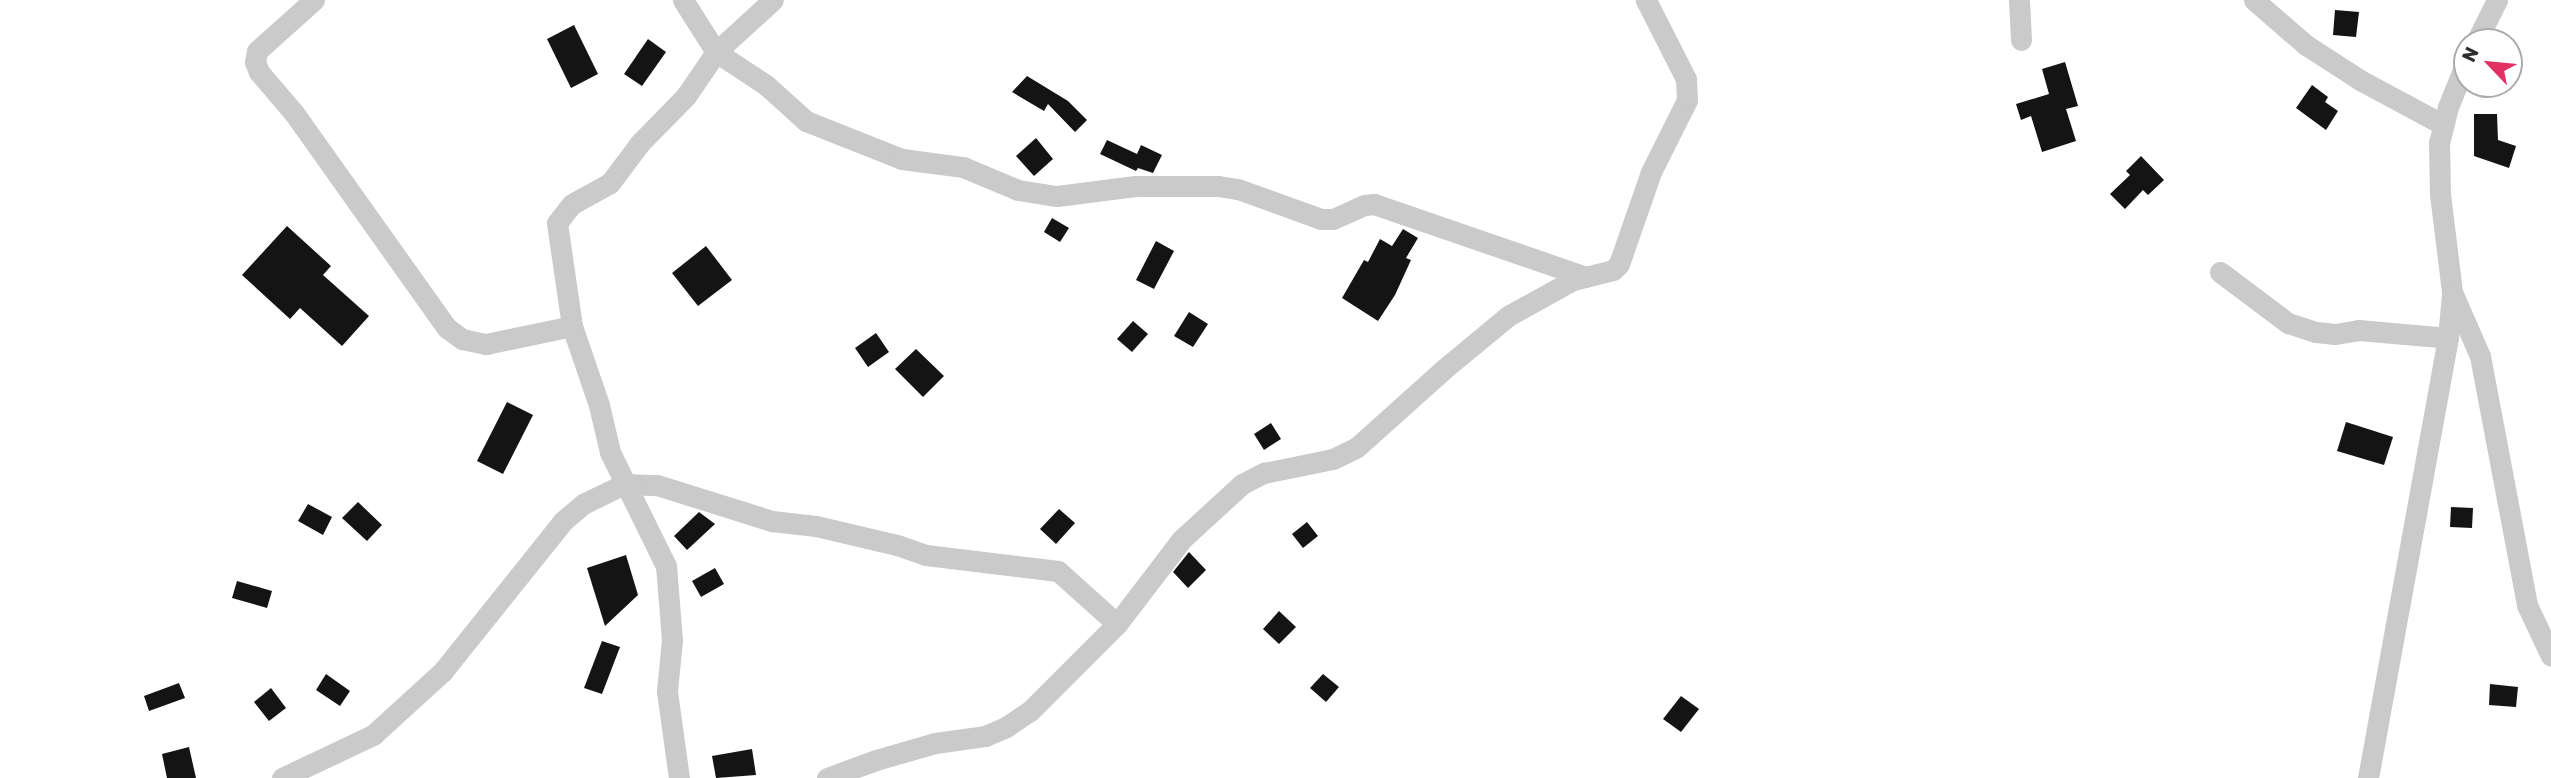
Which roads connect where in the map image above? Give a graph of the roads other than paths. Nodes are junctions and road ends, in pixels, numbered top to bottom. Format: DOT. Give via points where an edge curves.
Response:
graph roads {
  1 [pos="314,0"];
  2 [pos="683,0"];
  3 [pos="773,0"];
  4 [pos="1646,0"];
  5 [pos="2019,0"];
  6 [pos="2254,0"];
  7 [pos="2497,0"];
  8 [pos="2483,28"];
  9 [pos="2021,40"];
  10 [pos="716,52"];
  11 [pos="2454,98"];
  12 [pos="2444,125"];
  13 [pos="2220,272"];
  14 [pos="1586,277"];
  15 [pos="2452,292"];
  16 [pos="572,326"];
  17 [pos="2448,338"];
  18 [pos="624,484"];
  19 [pos="1117,624"];
  20 [pos="2551,656"];
  21 [pos="282,778"];
  22 [pos="679,778"];
  23 [pos="827,778"];
  24 [pos="2368,778"];
  1 -- 16 [label="street" via="257,51 259,72 294,113 447,328 462,339 486,344"];
  2 -- 10 [label="street"];
  3 -- 10 [label="street"];
  4 -- 14 [label="street" via="1686,79 1687,100 1651,172 1619,264 1606,274"];
  5 -- 9 [label="street"];
  6 -- 12 [label="street" via="2317,52"];
  7 -- 8 [label="street"];
  10 -- 14 [label="street" via="823,129 902,159 963,167 1018,190 1057,196 1135,186 1218,186 1321,219 1374,204"];
  10 -- 16 [label="street" via="686,96 610,183 563,212 557,223"];
  11 -- 12 [label="street"];
  12 -- 15 [label="street" via="2440,194"];
  13 -- 17 [label="street" via="2288,323 2316,332 2359,330"];
  14 -- 19 [label="street" via="1508,316 1356,448 1333,459 1264,473 1242,484 1182,539"];
  15 -- 17 [label="street"];
  15 -- 20 [label="street" via="2480,356 2527,605"];
  16 -- 18 [label="street"];
  17 -- 24 [label="street"];
  18 -- 19 [label="street" via="657,485 772,521 816,526 926,555 1058,570"];
  18 -- 21 [label="street" via="583,504 563,521 443,671 373,735"];
  18 -- 22 [label="street" via="666,566 672,640 667,691"];
  19 -- 23 [label="street" via="1030,711 1006,727 985,736 935,743"];
}
